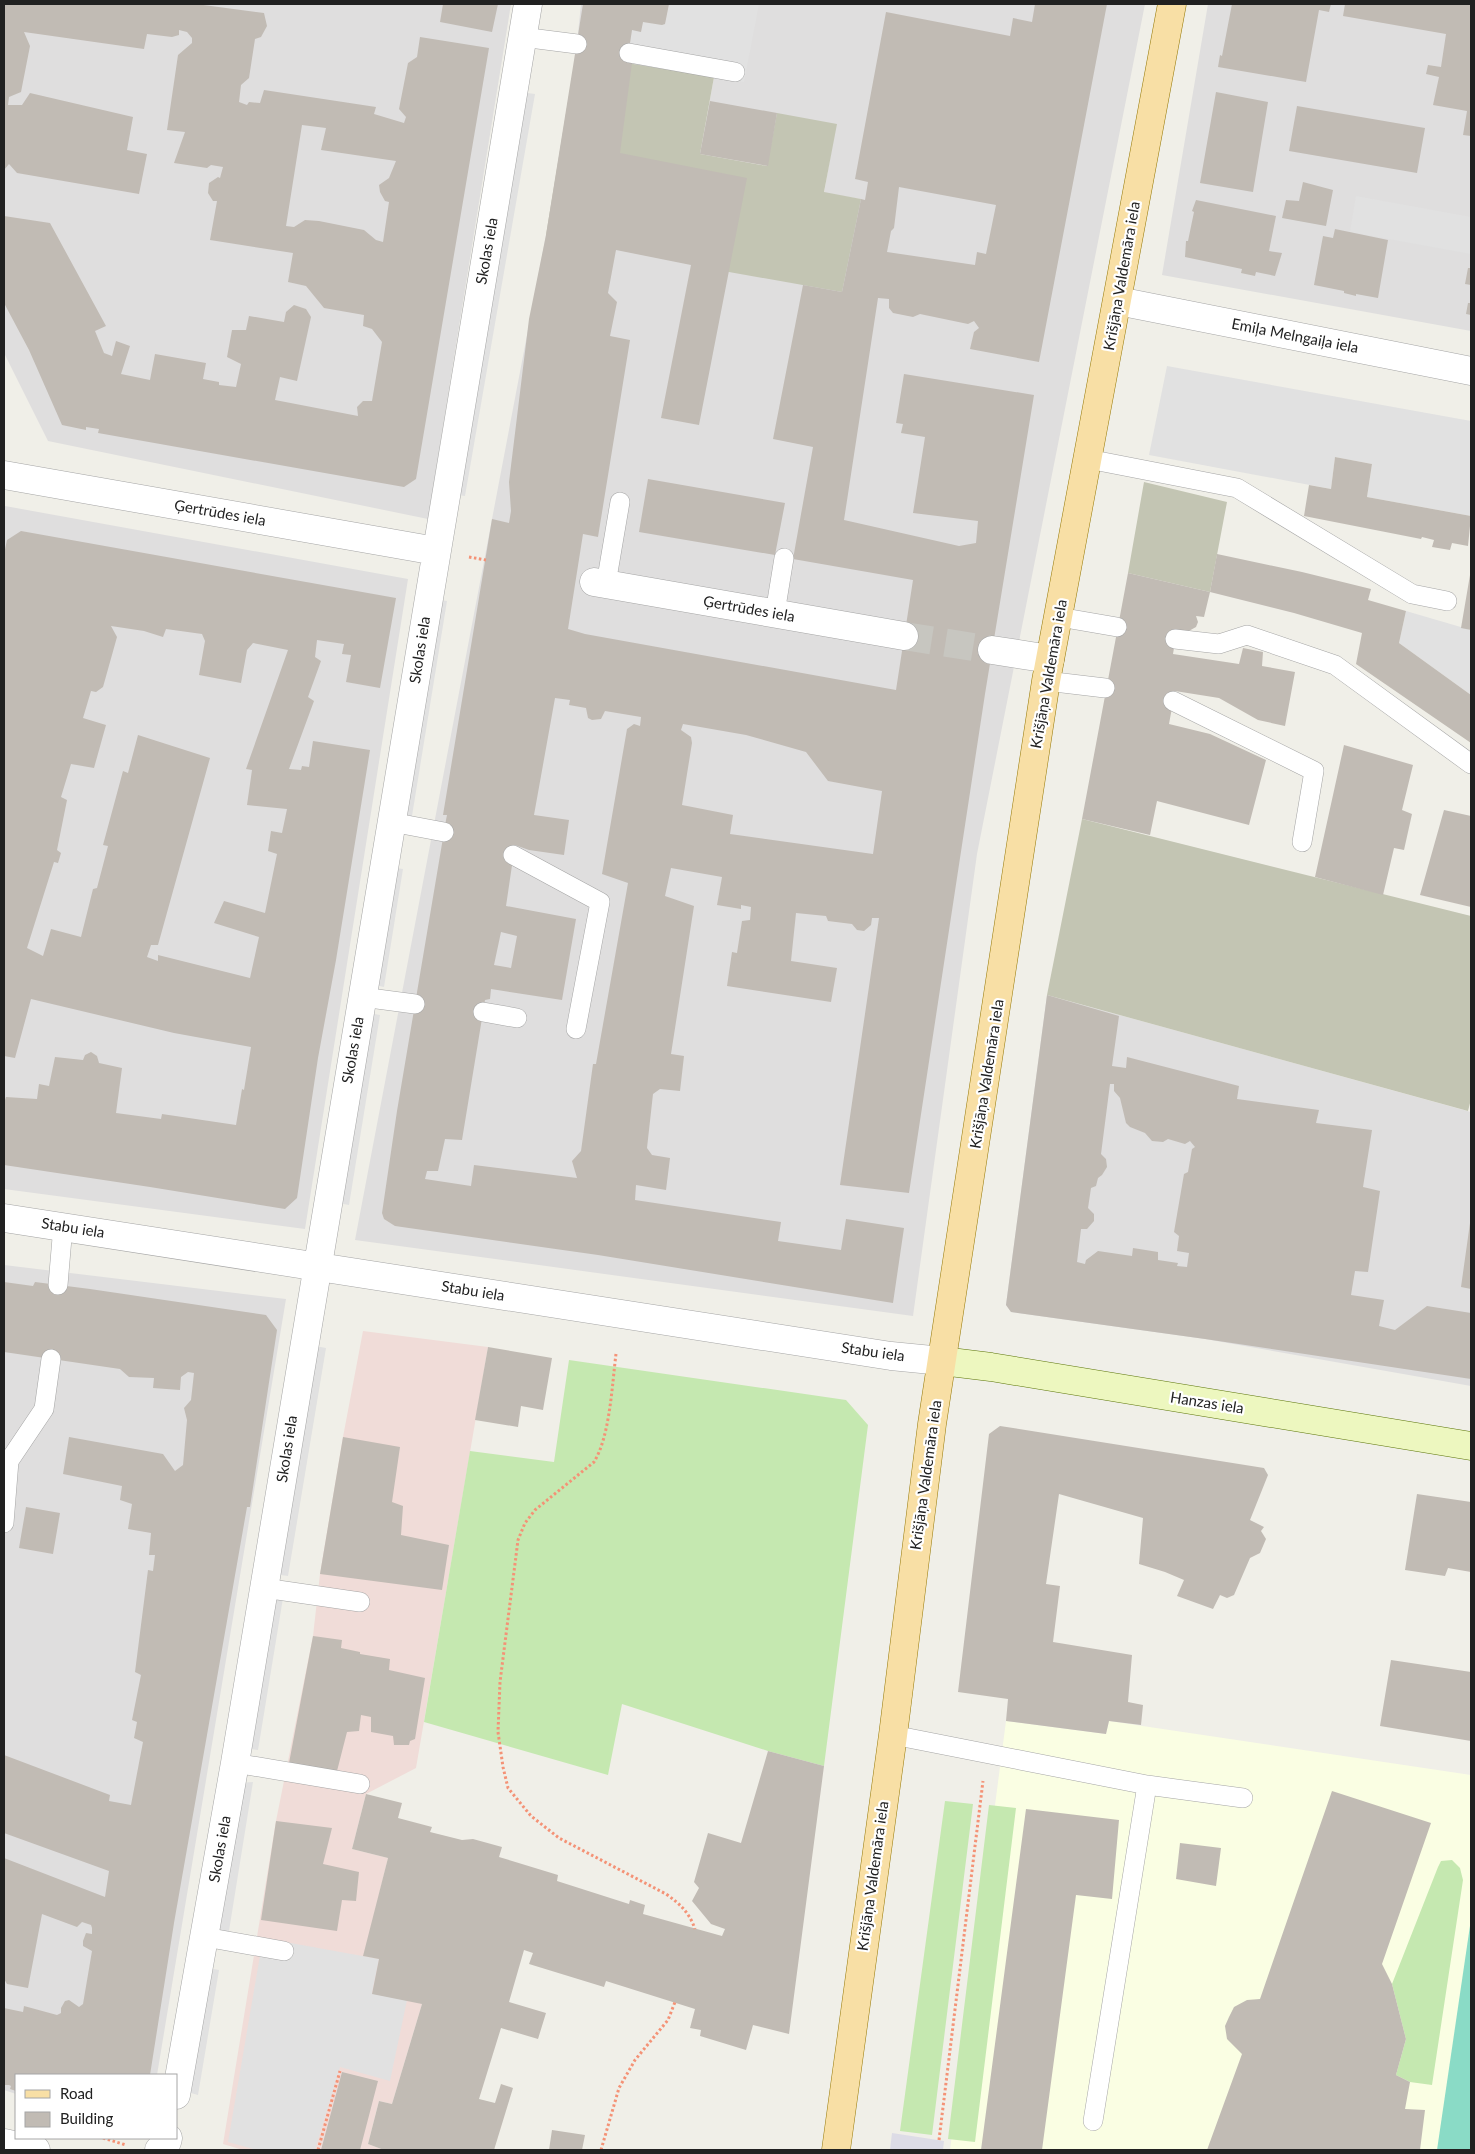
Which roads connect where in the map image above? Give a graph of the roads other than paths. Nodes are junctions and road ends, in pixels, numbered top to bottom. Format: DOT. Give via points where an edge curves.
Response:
graph roads {
  1 [pos="528,4"];
  2 [pos="1172,4"];
  3 [pos="522,37"];
  4 [pos="577,44"];
  5 [pos="629,52"];
  6 [pos="735,72"];
  7 [pos="1118,301"];
  8 [pos="1471,371"];
  9 [pos="1088,459"];
  10 [pos="4,475"];
  11 [pos="620,502"];
  12 [pos="436,551"];
  13 [pos="784,558"];
  14 [pos="600,583"];
  15 [pos="1447,601"];
  16 [pos="775,613"];
  17 [pos="1059,617"];
  18 [pos="1117,626"];
  19 [pos="904,636"];
  20 [pos="1175,639"];
  21 [pos="992,650"];
  22 [pos="1048,670"];
  23 [pos="1105,688"];
  24 [pos="1173,701"];
  25 [pos="1471,764"];
  26 [pos="391,822"];
  27 [pos="444,832"];
  28 [pos="1302,842"];
  29 [pos="513,855"];
  30 [pos="362,997"];
  31 [pos="415,1004"];
  32 [pos="483,1012"];
  33 [pos="517,1018"];
  34 [pos="576,1029"];
  35 [pos="4,1218"];
  36 [pos="63,1226"];
  37 [pos="317,1267"];
  38 [pos="58,1285"];
  39 [pos="51,1359"];
  40 [pos="942,1361"];
  41 [pos="1471,1446"];
  42 [pos="4,1523"];
  43 [pos="264,1588"];
  44 [pos="360,1602"];
  45 [pos="893,1735"];
  46 [pos="234,1763"];
  47 [pos="360,1784"];
  48 [pos="1147,1784"];
  49 [pos="1243,1798"];
  50 [pos="205,1937"];
  51 [pos="284,1951"];
  52 [pos="178,2084"];
  53 [pos="1093,2121"];
  54 [pos="168,2139"];
  55 [pos="159,2150"];
  56 [pos="836,2150"];
  1 -- 3 [label="street, Skolas iela"];
  2 -- 7 [label="main road, Krišjāņa Valdemāra iela"];
  3 -- 4 [label="lane"];
  3 -- 12 [label="street, Skolas iela"];
  5 -- 6 [label="lane"];
  7 -- 8 [label="street, Emiļa Melngaiļa iela"];
  7 -- 9 [label="main road, Krišjāņa Valdemāra iela"];
  9 -- 15 [label="lane" via="1237,488 1412,594"];
  9 -- 17 [label="main road, Krišjāņa Valdemāra iela"];
  10 -- 12 [label="street, Ģertrūdes iela"];
  11 -- 14 [label="lane"];
  12 -- 26 [label="street, Skolas iela"];
  13 -- 16 [label="lane"];
  14 -- 16 [label="street, Ģertrūdes iela"];
  16 -- 19 [label="street, Ģertrūdes iela"];
  17 -- 18 [label="lane"];
  17 -- 22 [label="main road, Krišjāņa Valdemāra iela"];
  20 -- 25 [label="lane" via="1219,644 1247,635 1335,665"];
  21 -- 22 [label="street"];
  22 -- 23 [label="lane"];
  22 -- 40 [label="main road, Krišjāņa Valdemāra iela"];
  24 -- 28 [label="lane" via="1314,771"];
  26 -- 27 [label="lane"];
  26 -- 30 [label="street, Skolas iela"];
  29 -- 34 [label="lane" via="600,902"];
  30 -- 31 [label="lane"];
  30 -- 37 [label="street, Skolas iela"];
  32 -- 33 [label="lane"];
  35 -- 36 [label="street, Stabu iela"];
  36 -- 37 [label="street, Stabu iela"];
  36 -- 38 [label="lane"];
  37 -- 40 [label="street, Stabu iela"];
  37 -- 43 [label="street, Skolas iela"];
  39 -- 42 [label="lane" via="44,1409 9,1461"];
  40 -- 41 [label="street, Hanzas iela"];
  40 -- 45 [label="main road, Krišjāņa Valdemāra iela"];
  43 -- 44 [label="lane"];
  43 -- 46 [label="street, Skolas iela"];
  45 -- 48 [label="lane"];
  45 -- 56 [label="main road, Krišjāņa Valdemāra iela"];
  46 -- 47 [label="lane"];
  46 -- 50 [label="street, Skolas iela"];
  48 -- 49 [label="lane"];
  48 -- 53 [label="lane"];
  50 -- 51 [label="lane"];
  50 -- 52 [label="street, Skolas iela"];
  54 -- 55 [label="street"];
}
